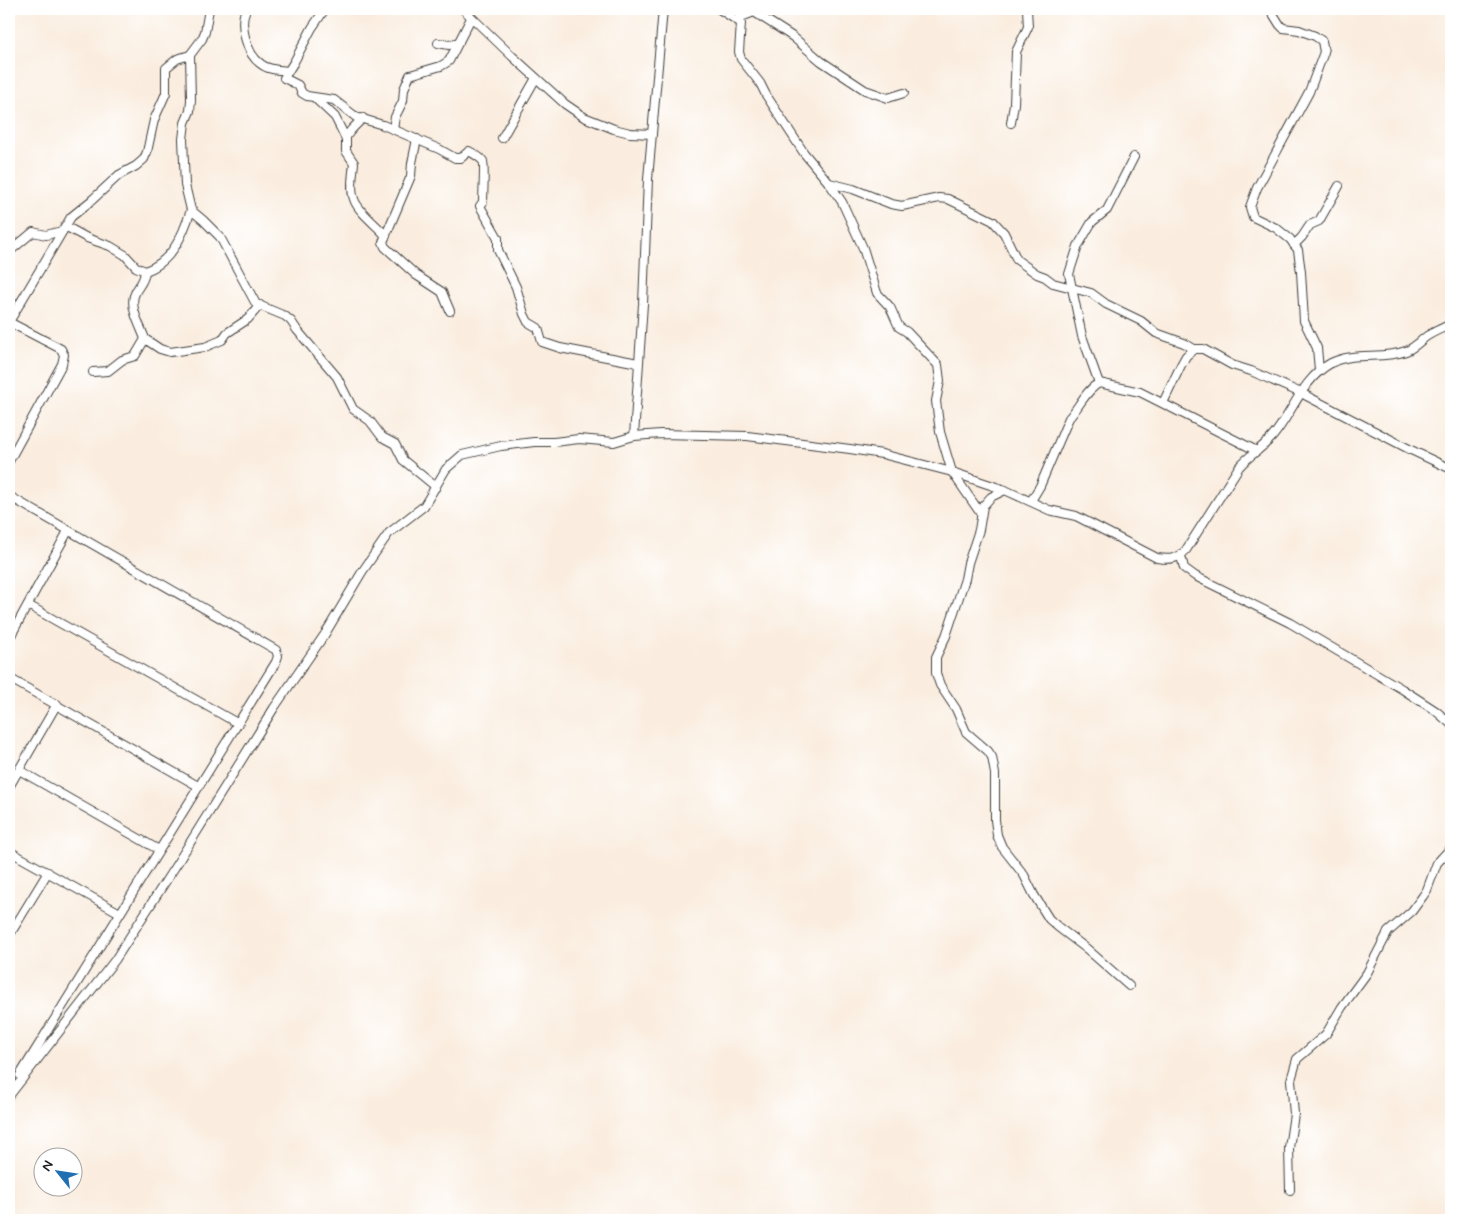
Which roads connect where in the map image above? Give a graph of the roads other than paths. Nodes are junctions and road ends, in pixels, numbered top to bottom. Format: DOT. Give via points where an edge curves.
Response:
graph roads {
  1 [pos="209,9"];
  2 [pos="246,9"];
  3 [pos="325,9"];
  4 [pos="463,9"];
  5 [pos="663,9"];
  6 [pos="719,9"];
  7 [pos="1027,9"];
  8 [pos="1270,9"];
  9 [pos="729,11"];
  10 [pos="471,18"];
  11 [pos="736,19"];
  12 [pos="459,42"];
  13 [pos="438,43"];
  14 [pos="190,55"];
  15 [pos="288,72"];
  16 [pos="536,78"];
  17 [pos="904,93"];
  18 [pos="316,98"];
  19 [pos="363,118"];
  20 [pos="1011,122"];
  21 [pos="393,129"];
  22 [pos="652,134"];
  23 [pos="345,138"];
  24 [pos="502,138"];
  25 [pos="417,140"];
  26 [pos="1134,157"];
  27 [pos="829,183"];
  28 [pos="1339,186"];
  29 [pos="191,210"];
  30 [pos="63,228"];
  31 [pos="386,236"];
  32 [pos="1294,245"];
  33 [pos="9,252"];
  34 [pos="145,271"];
  35 [pos="1071,286"];
  36 [pos="260,306"];
  37 [pos="450,311"];
  38 [pos="9,322"];
  39 [pos="1451,324"];
  40 [pos="145,339"];
  41 [pos="1194,349"];
  42 [pos="638,363"];
  43 [pos="1319,370"];
  44 [pos="93,372"];
  45 [pos="1099,383"];
  46 [pos="1301,392"];
  47 [pos="1162,403"];
  48 [pos="634,436"];
  49 [pos="1257,450"];
  50 [pos="9,461"];
  51 [pos="1451,469"];
  52 [pos="952,472"];
  53 [pos="436,487"];
  54 [pos="1006,490"];
  55 [pos="9,496"];
  56 [pos="1031,501"];
  57 [pos="981,514"];
  58 [pos="68,531"];
  59 [pos="1181,556"];
  60 [pos="28,605"];
  61 [pos="9,639"];
  62 [pos="9,678"];
  63 [pos="57,704"];
  64 [pos="237,723"];
  65 [pos="1451,724"];
  66 [pos="19,770"];
  67 [pos="198,786"];
  68 [pos="9,787"];
  69 [pos="1451,848"];
  70 [pos="159,850"];
  71 [pos="9,851"];
  72 [pos="48,872"];
  73 [pos="120,913"];
  74 [pos="9,936"];
  75 [pos="1128,986"];
  76 [pos="9,1095"];
  77 [pos="1290,1190"];
  1 -- 14 [label="street" via="205,32"];
  2 -- 15 [label="street" via="242,17 243,29 259,64"];
  3 -- 15 [label="street"];
  4 -- 10 [label="street"];
  5 -- 22 [label="street"];
  6 -- 9 [label="street"];
  7 -- 20 [label="street" via="1028,27 1016,52"];
  8 -- 32 [label="street" via="1284,28 1299,30 1322,41 1324,52 1309,92 1250,207 1253,217 1276,228"];
  9 -- 11 [label="street"];
  10 -- 12 [label="street"];
  10 -- 16 [label="street"];
  11 -- 17 [label="street" via="754,12 864,90 888,98"];
  11 -- 27 [label="street" via="742,27 741,59 804,153"];
  12 -- 13 [label="street" via="449,45"];
  12 -- 21 [label="street" via="449,61 410,75"];
  14 -- 29 [label="street" via="191,100 183,139 184,178"];
  14 -- 30 [label="street" via="177,59 166,68 166,94 154,120 144,159 119,175 76,212"];
  15 -- 18 [label="street" via="284,78 298,86 302,93"];
  16 -- 22 [label="street" via="584,117 630,133"];
  16 -- 24 [label="street"];
  18 -- 19 [label="street" via="334,100"];
  18 -- 23 [label="street" via="335,117"];
  19 -- 21 [label="street"];
  19 -- 23 [label="street"];
  21 -- 25 [label="street"];
  22 -- 42 [label="street"];
  23 -- 31 [label="street" via="346,151 354,163 354,200"];
  25 -- 31 [label="street" via="411,176"];
  25 -- 42 [label="street" via="455,158 469,152 483,160 483,202 480,206 498,238 498,250 516,287 524,314 528,322 538,328 542,342"];
  26 -- 35 [label="street" via="1107,210 1092,222 1078,246 1069,274"];
  27 -- 35 [label="street" via="902,206 948,199 993,221 1004,233 1020,263 1053,283"];
  27 -- 52 [label="street" via="863,248 876,293 890,307 899,327 938,365 940,381 936,401 940,432"];
  28 -- 32 [label="street" via="1318,221 1310,225"];
  29 -- 34 [label="street" via="173,252"];
  29 -- 36 [label="street" via="220,238"];
  30 -- 33 [label="street" via="43,235 33,232"];
  30 -- 34 [label="street" via="110,246"];
  30 -- 38 [label="street"];
  31 -- 37 [label="street" via="385,247 416,275 442,292"];
  32 -- 43 [label="street" via="1298,250 1301,272 1304,321 1317,348"];
  34 -- 40 [label="street" via="133,304"];
  35 -- 41 [label="street" via="1091,292 1156,333"];
  35 -- 45 [label="street" via="1082,336"];
  36 -- 40 [label="street" via="222,340 205,348 170,352"];
  36 -- 53 [label="street" via="291,320 337,377 353,409 370,421 382,437 395,444 403,460"];
  38 -- 50 [label="street" via="56,346 64,355"];
  39 -- 43 [label="street" via="1408,351 1339,360"];
  40 -- 44 [label="street" via="135,356 122,360 108,371"];
  41 -- 46 [label="street" via="1204,349 1232,365"];
  41 -- 47 [label="street" via="1186,356"];
  42 -- 48 [label="street"];
  43 -- 46 [label="street"];
  45 -- 47 [label="street" via="1140,392"];
  45 -- 56 [label="street" via="1069,418"];
  46 -- 49 [label="street" via="1277,431"];
  46 -- 51 [label="street"];
  47 -- 49 [label="street"];
  48 -- 52 [label="street" via="692,434 775,438 882,454"];
  48 -- 53 [label="street" via="614,442 579,439 534,442 462,454 446,469"];
  49 -- 59 [label="street" via="1239,467"];
  52 -- 54 [label="street"];
  52 -- 57 [label="street"];
  53 -- 76 [label="street" via="424,506 382,543 115,960"];
  54 -- 56 [label="street"];
  54 -- 57 [label="street" via="985,501"];
  55 -- 58 [label="street"];
  56 -- 59 [label="street" via="1049,510 1076,516 1158,558 1169,560"];
  57 -- 75 [label="street" via="965,580 936,657 936,673 966,732 992,757 995,820 1002,846 1024,875 1049,919"];
  58 -- 60 [label="street"];
  58 -- 64 [label="street" via="276,650 276,662"];
  59 -- 65 [label="street" via="1184,568 1195,576 1290,623 1402,689"];
  60 -- 61 [label="street"];
  60 -- 64 [label="street"];
  62 -- 63 [label="street"];
  63 -- 66 [label="street"];
  63 -- 67 [label="street"];
  64 -- 67 [label="street"];
  66 -- 68 [label="street"];
  66 -- 70 [label="street"];
  67 -- 70 [label="street"];
  69 -- 77 [label="street" via="1437,863 1430,884 1412,911 1388,932 1367,973 1326,1034 1297,1060 1291,1080 1294,1114 1289,1148"];
  70 -- 73 [label="street"];
  71 -- 72 [label="street"];
  72 -- 73 [label="street"];
  72 -- 74 [label="street"];
  73 -- 76 [label="street"];
}
